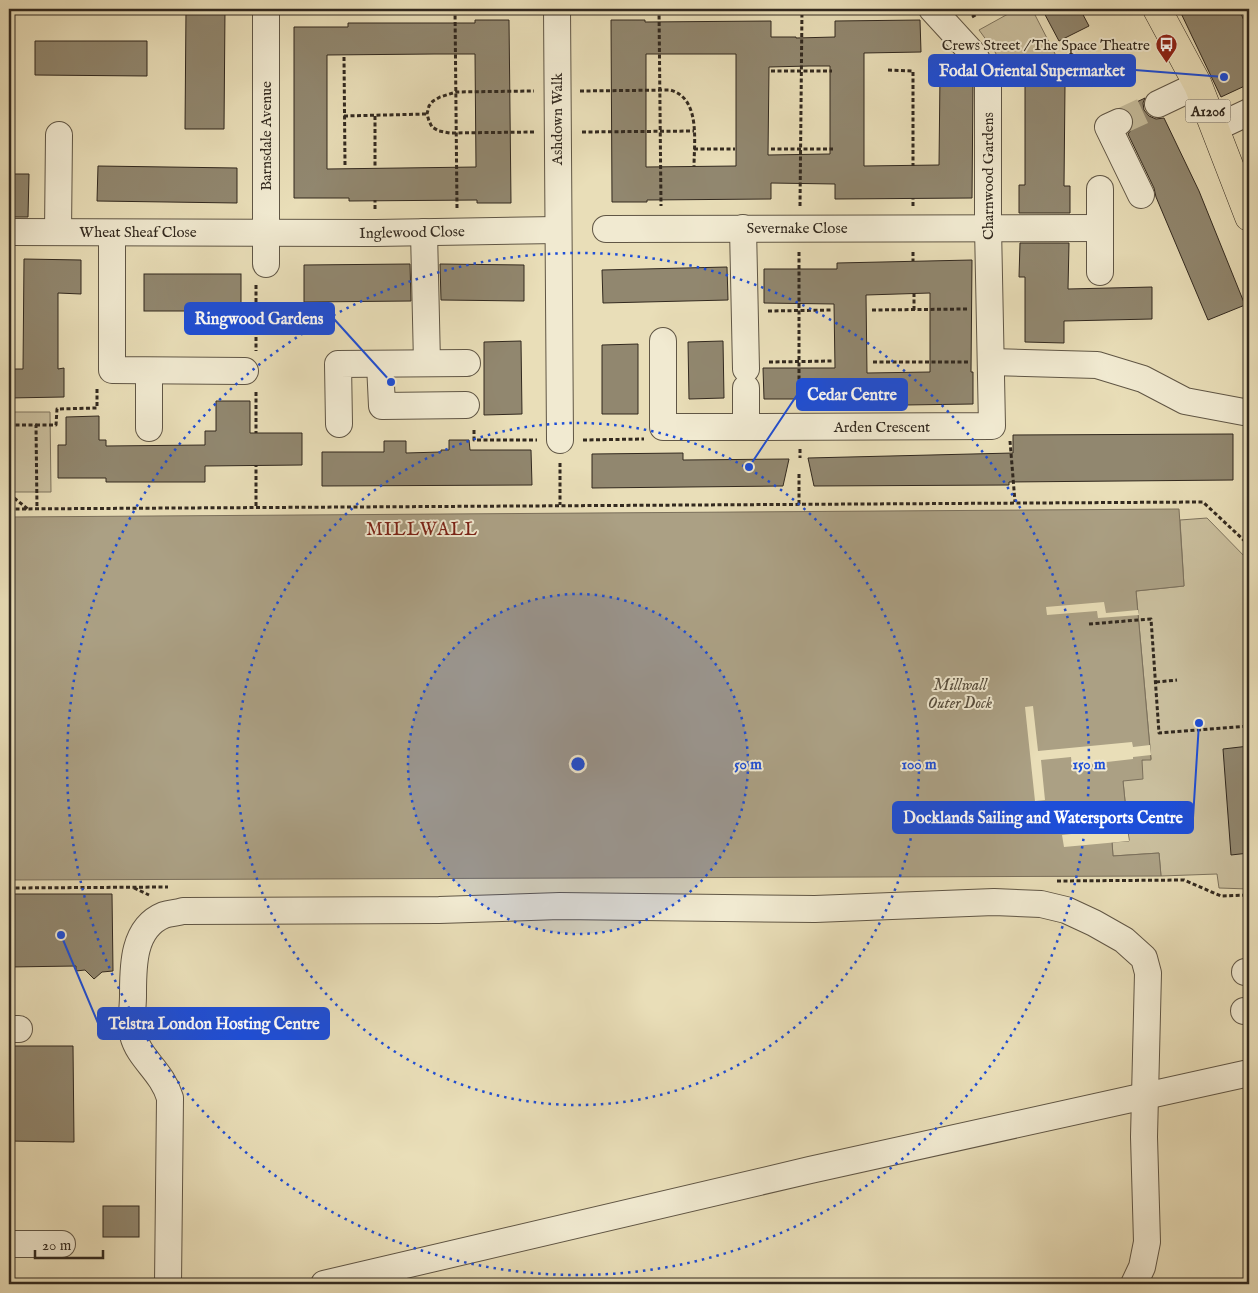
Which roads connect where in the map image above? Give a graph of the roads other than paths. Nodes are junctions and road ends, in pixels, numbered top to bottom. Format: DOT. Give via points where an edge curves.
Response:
graph roads {
  1 [pos="266,9"];
  2 [pos="557,9"];
  3 [pos="932,9"];
  4 [pos="1157,9"];
  5 [pos="1198,86"];
  6 [pos="1158,104"];
  7 [pos="1249,112"];
  8 [pos="1119,122"];
  9 [pos="1215,128"];
  10 [pos="59,135"];
  11 [pos="1100,189"];
  12 [pos="1140,195"];
  13 [pos="1249,217"];
  14 [pos="743,228"];
  15 [pos="988,228"];
  16 [pos="1100,228"];
  17 [pos="606,229"];
  18 [pos="557,230"];
  19 [pos="9,232"];
  20 [pos="58,232"];
  21 [pos="266,232"];
  22 [pos="424,232"];
  23 [pos="112,233"];
  24 [pos="266,264"];
  25 [pos="1100,272"];
  26 [pos="662,341"];
  27 [pos="991,362"];
  28 [pos="427,363"];
  29 [pos="467,363"];
  30 [pos="380,364"];
  31 [pos="149,370"];
  32 [pos="252,370"];
  33 [pos="466,405"];
  34 [pos="1249,413"];
  35 [pos="339,424"];
  36 [pos="746,427"];
  37 [pos="149,428"];
  38 [pos="560,440"];
  39 [pos="1249,1073"];
  40 [pos="1146,1096"];
  41 [pos="9,1244"];
  42 [pos="62,1244"];
  43 [pos="168,1284"];
  44 [pos="324,1284"];
  45 [pos="1134,1284"];
  1 -- 21 [label="street, Barnsdale Avenue"];
  2 -- 18 [label="street, Ashdown Walk"];
  3 -- 15 [label="street, Charnwood Gardens" via="975,56 988,82"];
  4 -- 5 [label="main road, A1206"];
  5 -- 6 [label="street"];
  5 -- 9 [label="main road, A1206"];
  7 -- 9 [label="street"];
  8 -- 12 [label="street" via="1108,127"];
  9 -- 13 [label="main road, A1206"];
  10 -- 20 [label="street"];
  11 -- 16 [label="street"];
  14 -- 15 [label="street, Severnake Close"];
  14 -- 17 [label="street, Severnake Close"];
  14 -- 36 [label="street"];
  15 -- 16 [label="street, Severnake Close"];
  15 -- 27 [label="street, Charnwood Gardens"];
  16 -- 25 [label="street"];
  18 -- 22 [label="street, Inglewood Close"];
  18 -- 38 [label="street, Ashdown Walk"];
  19 -- 20 [label="street, Wheat Sheaf Close"];
  20 -- 23 [label="street, Wheat Sheaf Close"];
  21 -- 22 [label="street, Inglewood Close"];
  21 -- 23 [label="street, Wheat Sheaf Close"];
  21 -- 24 [label="street, Barnsdale Avenue"];
  22 -- 28 [label="street"];
  23 -- 31 [label="street" via="112,370"];
  26 -- 36 [label="street, Arden Crescent" via="663,427"];
  27 -- 34 [label="street" via="1097,365 1143,379 1185,402"];
  27 -- 36 [label="street, Arden Crescent" via="992,426"];
  28 -- 29 [label="street"];
  28 -- 30 [label="street"];
  30 -- 33 [label="street" via="382,406"];
  30 -- 35 [label="street" via="338,364"];
  31 -- 32 [label="street"];
  31 -- 37 [label="street"];
  39 -- 40 [label="street"];
  40 -- 43 [label="street" via="1148,973 1144,958 1124,940 1094,923 1066,910 1041,904 994,902 815,909 560,906 183,911 164,915 150,924 139,940 133,970 133,1034 140,1053 159,1075 170,1098"];
  40 -- 44 [label="street" via="810,1170"];
  40 -- 45 [label="street" via="1147,1242 1142,1267"];
  41 -- 42 [label="street"];
}
